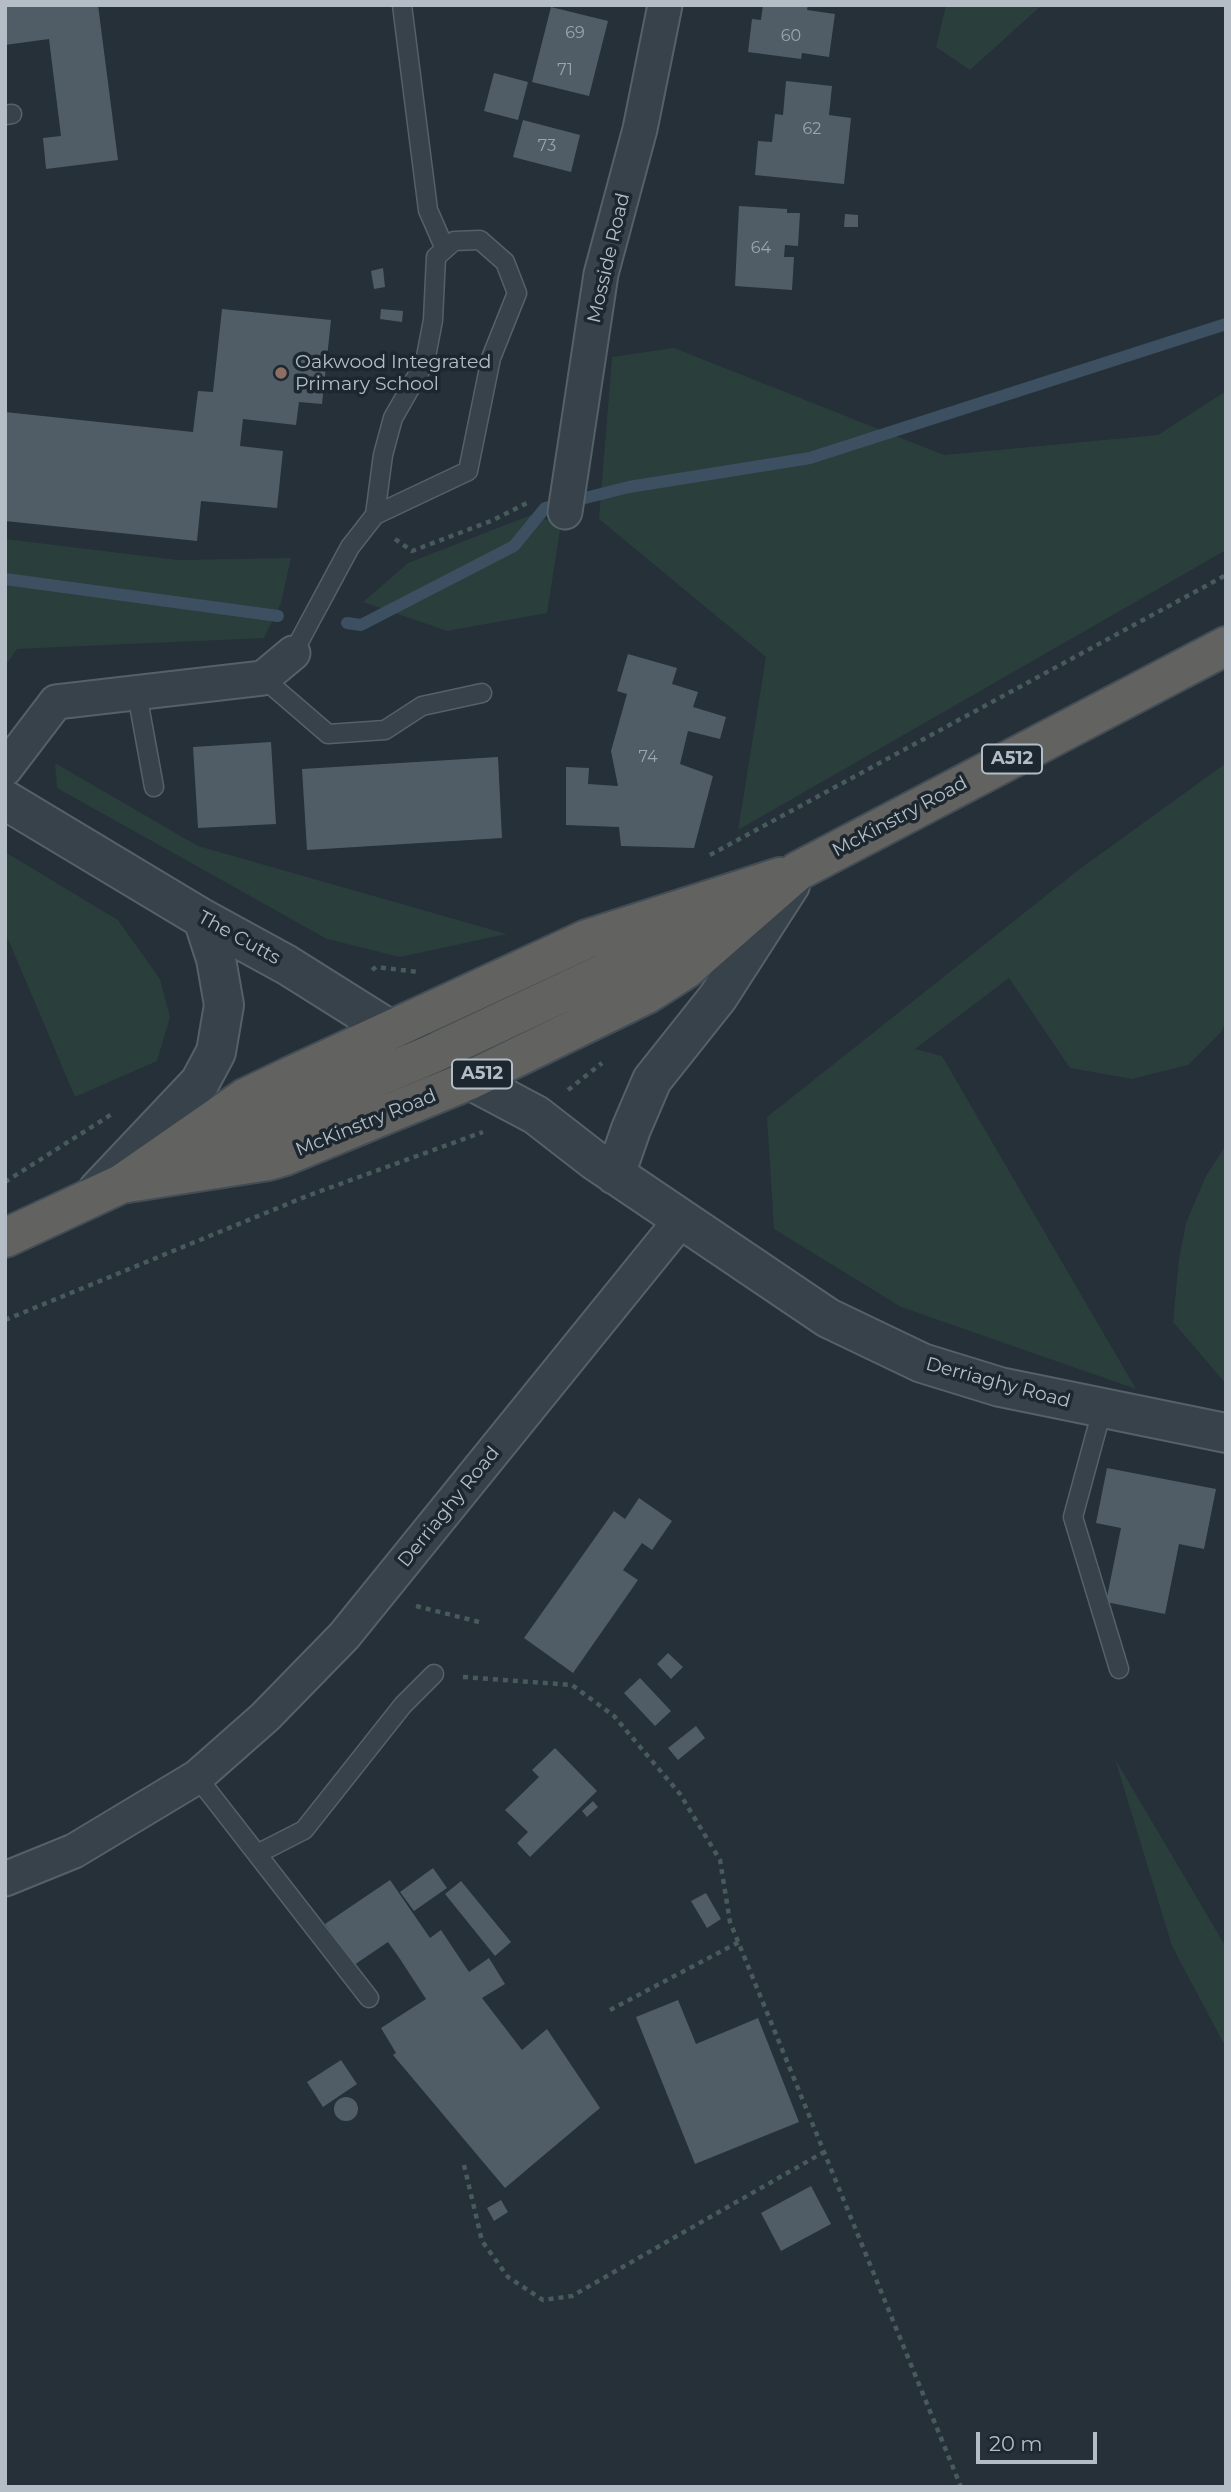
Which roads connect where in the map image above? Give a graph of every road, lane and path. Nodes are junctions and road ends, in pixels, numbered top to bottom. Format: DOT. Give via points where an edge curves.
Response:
graph roads {
  1 [pos="402,5"];
  2 [pos="665,5"];
  3 [pos="445,249"];
  4 [pos="568,493"];
  5 [pos="373,518"];
  6 [pos="1226,575"];
  7 [pos="1226,646"];
  8 [pos="293,653"];
  9 [pos="263,678"];
  10 [pos="482,692"];
  11 [pos="137,694"];
  12 [pos="5,769"];
  13 [pos="154,788"];
  14 [pos="5,800"];
  15 [pos="698,860"];
  16 [pos="798,871"];
  17 [pos="743,918"];
  18 [pos="203,919"];
  19 [pos="376,967"];
  20 [pos="422,972"];
  21 [pos="395,1030"];
  22 [pos="432,1054"];
  23 [pos="607,1059"];
  24 [pos="470,1080"];
  25 [pos="124,1107"];
  26 [pos="536,1115"];
  27 [pos="183,1142"];
  28 [pos="615,1175"];
  29 [pos="5,1182"];
  30 [pos="106,1191"];
  31 [pos="681,1220"];
  32 [pos="5,1238"];
  33 [pos="5,1320"];
  34 [pos="1102,1409"];
  35 [pos="1226,1433"];
  36 [pos="383,1588"];
  37 [pos="483,1623"];
  38 [pos="1119,1669"];
  39 [pos="434,1674"];
  40 [pos="197,1777"];
  41 [pos="257,1854"];
  42 [pos="5,1879"];
  43 [pos="738,1942"];
  44 [pos="369,1998"];
  45 [pos="610,2010"];
  46 [pos="824,2152"];
  47 [pos="464,2165"];
  48 [pos="961,2487"];
  1 -- 3 [label="lane" via="428,211"];
  2 -- 4 [label="street, Mosside Road" via="640,130 601,274"];
  3 -- 5 [label="lane" via="436,257 433,320 425,362 393,418"];
  3 -- 5 [label="lane" via="454,241 481,240 505,262 517,293 491,358 468,471"];
  4 -- 5 [label="path" via="412,551"];
  5 -- 8 [label="lane" via="350,547"];
  6 -- 15 [label="path"];
  7 -- 16 [label="highway, McKinstry Road / A512"];
  8 -- 9 [label="street"];
  9 -- 10 [label="lane" via="328,734 385,730 422,706"];
  9 -- 11 [label="street"];
  11 -- 12 [label="street" via="56,702"];
  11 -- 13 [label="lane"];
  14 -- 18 [label="street, The Cutts"];
  16 -- 17 [label="highway, McKinstry Road / A512"];
  16 -- 21 [label="highway, McKinstry Road / A512" via="587,939"];
  16 -- 28 [label="street" via="718,997 652,1080"];
  17 -- 22 [label="highway" via="658,948"];
  17 -- 24 [label="highway, McKinstry Road / A512" via="686,970 647,994"];
  18 -- 21 [label="street, The Cutts"];
  18 -- 30 [label="street" via="224,1005 216,1052 200,1082"];
  19 -- 20 [label="path"];
  21 -- 22 [label="street, The Cutts"];
  21 -- 27 [label="highway, McKinstry Road / A512" via="245,1098"];
  22 -- 24 [label="street, The Cutts"];
  22 -- 27 [label="highway" via="263,1125"];
  23 -- 26 [label="path"];
  24 -- 26 [label="street, Derriaghy Road"];
  24 -- 30 [label="highway, McKinstry Road / A512" via="268,1161"];
  25 -- 29 [label="path"];
  26 -- 28 [label="street, Derriaghy Road"];
  26 -- 33 [label="path" via="445,1143 307,1196"];
  27 -- 30 [label="highway, McKinstry Road / A512"];
  28 -- 31 [label="street, Derriaghy Road"];
  30 -- 32 [label="highway, McKinstry Road / A512"];
  31 -- 34 [label="street, Derriaghy Road" via="828,1318 922,1363 1000,1387"];
  31 -- 36 [label="street, Derriaghy Road"];
  34 -- 35 [label="street, Derriaghy Road"];
  34 -- 38 [label="lane" via="1073,1517"];
  36 -- 37 [label="path" via="424,1609"];
  36 -- 40 [label="street, Derriaghy Road" via="344,1636 265,1717"];
  39 -- 41 [label="lane" via="403,1705 304,1829"];
  39 -- 43 [label="path" via="572,1685 614,1716 680,1794 720,1860 730,1922"];
  40 -- 41 [label="lane"];
  40 -- 42 [label="street, Derriaghy Road" via="74,1851"];
  41 -- 44 [label="lane"];
  43 -- 45 [label="path"];
  43 -- 46 [label="path"];
  46 -- 47 [label="path" via="572,2296 543,2300 508,2277 482,2241"];
  46 -- 48 [label="path"];
}
